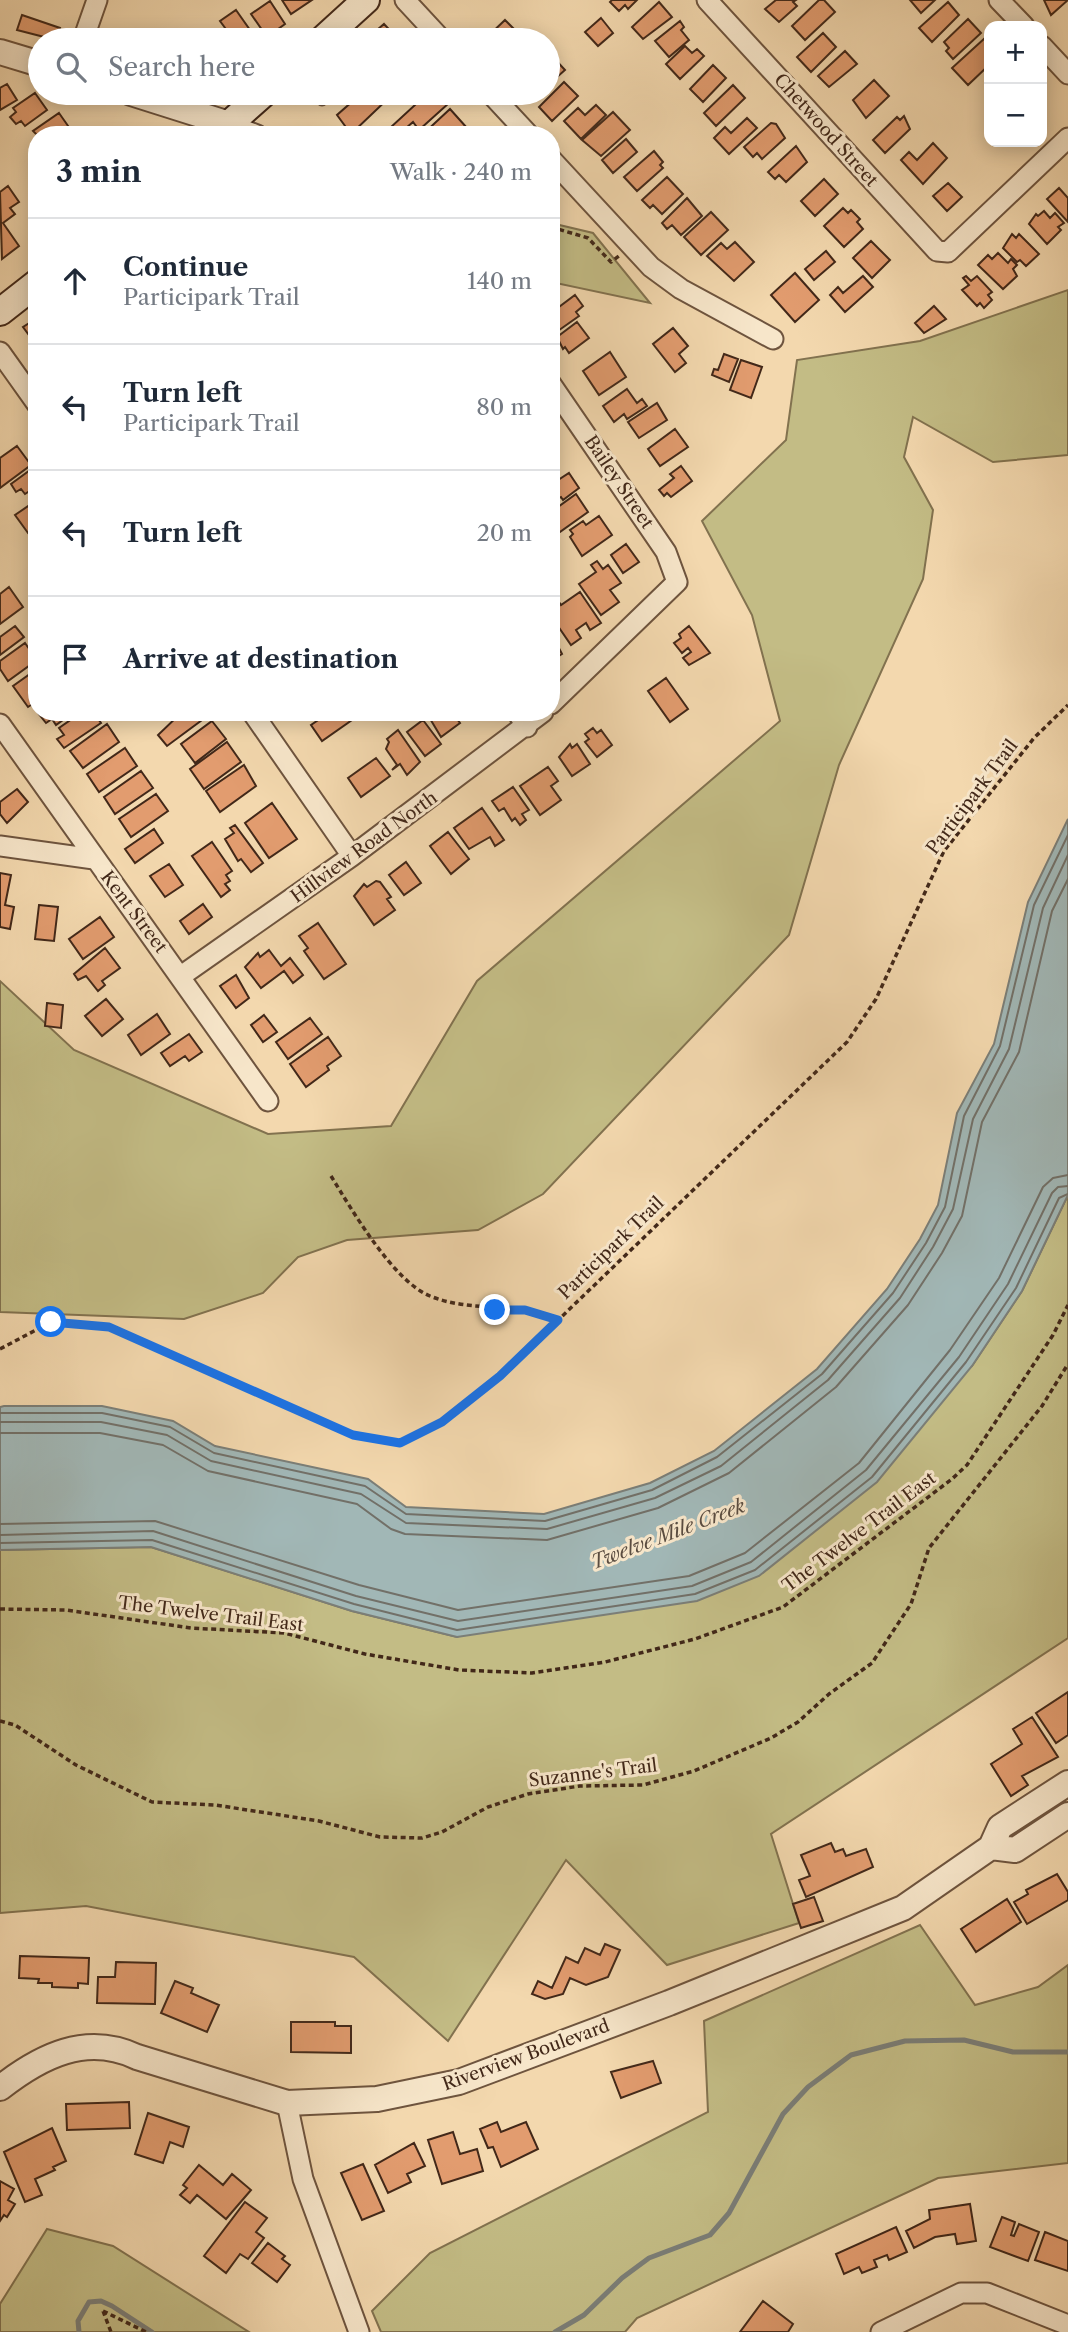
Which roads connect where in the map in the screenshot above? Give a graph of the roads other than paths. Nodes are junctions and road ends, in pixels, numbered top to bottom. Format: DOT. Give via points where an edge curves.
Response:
graph roads {
  1 [pos="97,0"];
  2 [pos="366,0"];
  3 [pos="405,0"];
  4 [pos="707,0"];
  5 [pos="999,0"];
  6 [pos="1019,21"];
  7 [pos="87,28"];
  8 [pos="335,28"];
  9 [pos="431,28"];
  10 [pos="1047,51"];
  11 [pos="0,52"];
  12 [pos="28,60"];
  13 [pos="1068,74"];
  14 [pos="161,105"];
  15 [pos="251,105"];
  16 [pos="501,105"];
  17 [pos="213,126"];
  18 [pos="227,126"];
  19 [pos="521,126"];
  20 [pos="1068,138"];
  21 [pos="560,169"];
  22 [pos="28,290"];
  23 [pos="0,312"];
  24 [pos="773,339"];
  25 [pos="0,352"];
  26 [pos="28,391"];
  27 [pos="560,397"];
  28 [pos="560,695"];
  29 [pos="258,721"];
  30 [pos="521,721"];
  31 [pos="0,724"];
  32 [pos="0,846"];
  33 [pos="352,856"];
  34 [pos="94,859"];
  35 [pos="181,976"];
  36 [pos="268,1101"];
  37 [pos="1068,1783"];
  38 [pos="1068,1815"];
  39 [pos="991,1847"];
  40 [pos="0,2088"];
  41 [pos="287,2103"];
  42 [pos="1068,2325"];
  43 [pos="359,2332"];
  44 [pos="881,2332"];
  1 -- 7 [label="street"];
  2 -- 8 [label="main road"];
  3 -- 9 [label="street"];
  4 -- 20 [label="street, Chetwood Street" via="937,251 948,252"];
  5 -- 6 [label="street"];
  10 -- 13 [label="street"];
  11 -- 12 [label="street"];
  14 -- 17 [label="street"];
  15 -- 18 [label="main road"];
  16 -- 19 [label="street"];
  21 -- 24 [label="street" via="651,267 681,289"];
  22 -- 23 [label="main road"];
  25 -- 26 [label="street"];
  27 -- 28 [label="street, Bailey Street" via="666,552 675,584"];
  29 -- 33 [label="street"];
  30 -- 33 [label="street, Hillview Road North"];
  31 -- 34 [label="street, Kent Street"];
  32 -- 34 [label="street"];
  33 -- 35 [label="street, Hillview Road North"];
  34 -- 35 [label="street, Kent Street"];
  35 -- 36 [label="street, Kent Street"];
  37 -- 39 [label="street, Riverview Boulevard" via="1000,1827"];
  38 -- 39 [label="street, Riverview Boulevard" via="1015,1850"];
  39 -- 41 [label="street, Riverview Boulevard" via="903,1908 459,2082 377,2099"];
  40 -- 41 [label="street, Riverview Boulevard" via="29,2066 73,2049 115,2047"];
  41 -- 43 [label="street" via="303,2179"];
  42 -- 44 [label="street" via="987,2293 961,2293"];
}
